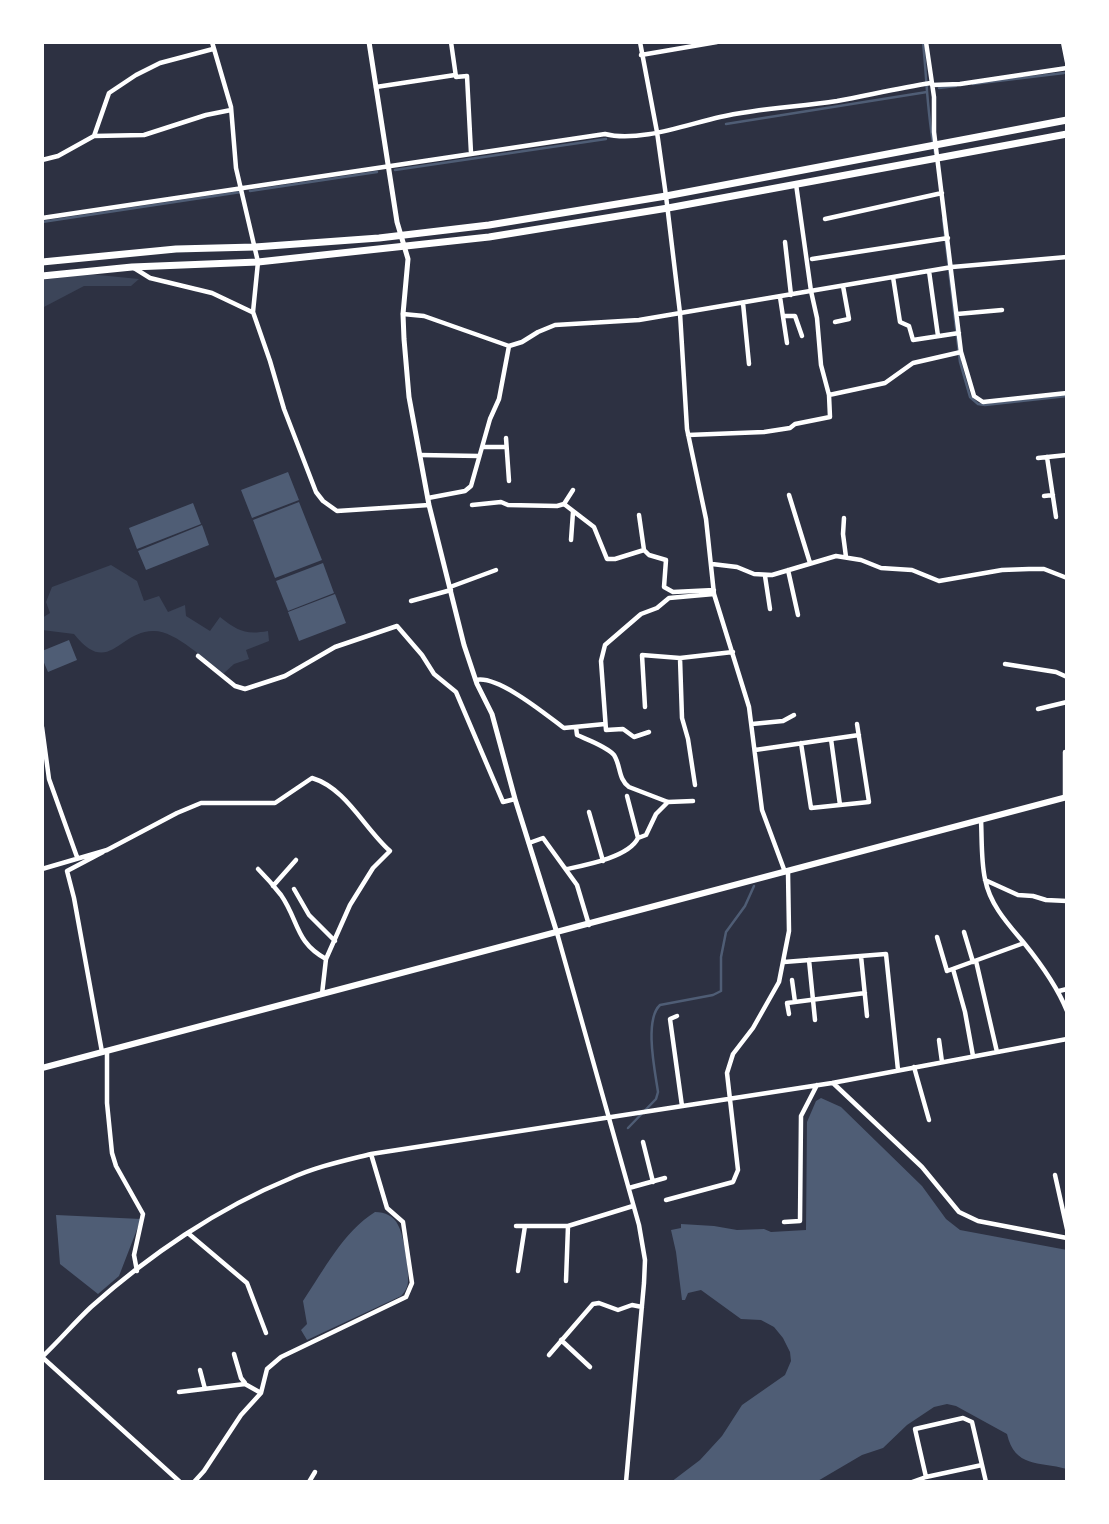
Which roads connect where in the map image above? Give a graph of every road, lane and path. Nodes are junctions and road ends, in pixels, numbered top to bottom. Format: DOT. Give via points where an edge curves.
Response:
graph roads {
  1 [pos="212,42"];
  2 [pos="369,42"];
  3 [pos="451,42"];
  4 [pos="640,42"];
  5 [pos="717,42"];
  6 [pos="926,42"];
  7 [pos="1063,42"];
  8 [pos="213,49"];
  9 [pos="641,55"];
  10 [pos="1067,62"];
  11 [pos="1067,68"];
  12 [pos="456,75"];
  13 [pos="932,84"];
  14 [pos="376,87"];
  15 [pos="231,110"];
  16 [pos="1067,120"];
  17 [pos="657,132"];
  18 [pos="1067,134"];
  19 [pos="94,136"];
  20 [pos="936,145"];
  21 [pos="471,153"];
  22 [pos="939,159"];
  23 [pos="42,160"];
  24 [pos="388,167"];
  25 [pos="796,184"];
  26 [pos="241,188"];
  27 [pos="942,193"];
  28 [pos="666,196"];
  29 [pos="668,208"];
  30 [pos="42,219"];
  31 [pos="825,219"];
  32 [pos="401,236"];
  33 [pos="948,238"];
  34 [pos="785,242"];
  35 [pos="255,247"];
  36 [pos="405,247"];
  37 [pos="1067,257"];
  38 [pos="812,259"];
  39 [pos="42,262"];
  40 [pos="258,262"];
  41 [pos="132,267"];
  42 [pos="952,267"];
  43 [pos="929,271"];
  44 [pos="42,276"];
  45 [pos="893,277"];
  46 [pos="843,286"];
  47 [pos="811,291"];
  48 [pos="792,295"];
  49 [pos="780,297"];
  50 [pos="743,303"];
  51 [pos="1002,310"];
  52 [pos="253,312"];
  53 [pos="680,313"];
  54 [pos="403,314"];
  55 [pos="957,314"];
  56 [pos="783,316"];
  57 [pos="835,322"];
  58 [pos="959,333"];
  59 [pos="802,337"];
  60 [pos="938,337"];
  61 [pos="788,342"];
  62 [pos="509,346"];
  63 [pos="961,352"];
  64 [pos="749,364"];
  65 [pos="1067,393"];
  66 [pos="829,395"];
  67 [pos="688,435"];
  68 [pos="506,438"];
  69 [pos="482,447"];
  70 [pos="506,447"];
  71 [pos="420,455"];
  72 [pos="1067,455"];
  73 [pos="479,456"];
  74 [pos="1047,457"];
  75 [pos="1038,458"];
  76 [pos="509,481"];
  77 [pos="573,490"];
  78 [pos="789,495"];
  79 [pos="1053,495"];
  80 [pos="1044,496"];
  81 [pos="429,502"];
  82 [pos="564,504"];
  83 [pos="472,505"];
  84 [pos="573,511"];
  85 [pos="639,515"];
  86 [pos="1056,517"];
  87 [pos="844,518"];
  88 [pos="571,540"];
  89 [pos="644,550"];
  90 [pos="846,557"];
  91 [pos="810,563"];
  92 [pos="712,564"];
  93 [pos="496,570"];
  94 [pos="788,570"];
  95 [pos="765,576"];
  96 [pos="1067,578"];
  97 [pos="451,588"];
  98 [pos="714,592"];
  99 [pos="411,601"];
  100 [pos="771,608"];
  101 [pos="798,615"];
  102 [pos="733,652"];
  103 [pos="198,656"];
  104 [pos="680,658"];
  105 [pos="1005,664"];
  106 [pos="1067,677"];
  107 [pos="476,680"];
  108 [pos="1067,702"];
  109 [pos="645,707"];
  110 [pos="1038,709"];
  111 [pos="794,715"];
  112 [pos="605,724"];
  113 [pos="752,724"];
  114 [pos="857,724"];
  115 [pos="42,727"];
  116 [pos="576,727"];
  117 [pos="649,732"];
  118 [pos="859,735"];
  119 [pos="831,739"];
  120 [pos="802,743"];
  121 [pos="755,750"];
  122 [pos="1065,751"];
  123 [pos="695,785"];
  124 [pos="627,796"];
  125 [pos="1066,797"];
  126 [pos="515,799"];
  127 [pos="693,801"];
  128 [pos="668,802"];
  129 [pos="840,805"];
  130 [pos="589,812"];
  131 [pos="981,820"];
  132 [pos="638,838"];
  133 [pos="529,843"];
  134 [pos="107,850"];
  135 [pos="77,857"];
  136 [pos="296,860"];
  137 [pos="603,861"];
  138 [pos="42,869"];
  139 [pos="258,869"];
  140 [pos="567,869"];
  141 [pos="787,872"];
  142 [pos="985,880"];
  143 [pos="273,886"];
  144 [pos="294,889"];
  145 [pos="1067,901"];
  146 [pos="589,925"];
  147 [pos="964,932"];
  148 [pos="557,933"];
  149 [pos="937,937"];
  150 [pos="335,941"];
  151 [pos="1024,943"];
  152 [pos="862,956"];
  153 [pos="326,959"];
  154 [pos="808,960"];
  155 [pos="974,961"];
  156 [pos="784,962"];
  157 [pos="953,969"];
  158 [pos="792,980"];
  159 [pos="1067,989"];
  160 [pos="1059,990"];
  161 [pos="865,993"];
  162 [pos="322,995"];
  163 [pos="813,999"];
  164 [pos="794,1002"];
  165 [pos="1067,1011"];
  166 [pos="789,1014"];
  167 [pos="677,1016"];
  168 [pos="867,1016"];
  169 [pos="815,1020"];
  170 [pos="1067,1039"];
  171 [pos="939,1040"];
  172 [pos="104,1052"];
  173 [pos="997,1052"];
  174 [pos="973,1056"];
  175 [pos="942,1062"];
  176 [pos="42,1068"];
  177 [pos="915,1068"];
  178 [pos="898,1070"];
  179 [pos="832,1083"];
  180 [pos="817,1085"];
  181 [pos="729,1099"];
  182 [pos="682,1106"];
  183 [pos="608,1117"];
  184 [pos="929,1120"];
  185 [pos="643,1142"];
  186 [pos="371,1154"];
  187 [pos="1055,1175"];
  188 [pos="664,1178"];
  189 [pos="653,1182"];
  190 [pos="629,1188"];
  191 [pos="666,1200"];
  192 [pos="634,1206"];
  193 [pos="784,1222"];
  194 [pos="516,1226"];
  195 [pos="525,1226"];
  196 [pos="568,1226"];
  197 [pos="1067,1229"];
  198 [pos="189,1234"];
  199 [pos="1067,1238"];
  200 [pos="137,1270"];
  201 [pos="518,1271"];
  202 [pos="566,1281"];
  203 [pos="642,1307"];
  204 [pos="266,1334"];
  205 [pos="562,1340"];
  206 [pos="234,1354"];
  207 [pos="549,1354"];
  208 [pos="590,1367"];
  209 [pos="200,1370"];
  210 [pos="246,1384"];
  211 [pos="205,1389"];
  212 [pos="179,1392"];
  213 [pos="261,1393"];
  214 [pos="982,1465"];
  215 [pos="315,1472"];
  216 [pos="926,1477"];
  217 [pos="180,1482"];
  218 [pos="194,1482"];
  219 [pos="309,1482"];
  220 [pos="626,1482"];
  221 [pos="912,1482"];
  222 [pos="986,1482"];
  1 -- 8 [label="street"];
  2 -- 14 [label="street"];
  3 -- 12 [label="street"];
  4 -- 9 [label="street"];
  5 -- 9 [label="street"];
  6 -- 13 [label="street"];
  7 -- 10 [label="street"];
  8 -- 15 [label="street"];
  8 -- 19 [label="street" via="160,63 109,93"];
  9 -- 17 [label="street"];
  11 -- 13 [label="street"];
  12 -- 14 [label="street"];
  12 -- 21 [label="street" via="467,76"];
  13 -- 17 [label="street" via="721,117"];
  13 -- 20 [label="street"];
  14 -- 24 [label="street"];
  15 -- 19 [label="street" via="144,135"];
  15 -- 26 [label="street"];
  16 -- 20 [label="highway"];
  17 -- 21 [label="street" via="605,134"];
  17 -- 28 [label="street"];
  18 -- 22 [label="highway"];
  19 -- 23 [label="street"];
  20 -- 22 [label="street"];
  20 -- 28 [label="highway"];
  21 -- 24 [label="street"];
  22 -- 25 [label="highway"];
  22 -- 27 [label="street"];
  24 -- 26 [label="street"];
  24 -- 32 [label="street"];
  25 -- 29 [label="highway"];
  25 -- 47 [label="street"];
  26 -- 30 [label="street"];
  26 -- 35 [label="street"];
  27 -- 31 [label="street"];
  27 -- 33 [label="street"];
  28 -- 29 [label="street"];
  28 -- 32 [label="highway"];
  29 -- 36 [label="highway"];
  29 -- 53 [label="street"];
  32 -- 35 [label="highway"];
  32 -- 36 [label="street"];
  33 -- 38 [label="street"];
  33 -- 42 [label="street"];
  34 -- 48 [label="street"];
  35 -- 39 [label="highway" via="176,249"];
  35 -- 40 [label="street"];
  36 -- 40 [label="highway"];
  36 -- 54 [label="street"];
  37 -- 42 [label="street"];
  40 -- 41 [label="highway"];
  40 -- 52 [label="street"];
  41 -- 44 [label="highway"];
  41 -- 52 [label="street" via="150,278 212,293"];
  42 -- 43 [label="street"];
  42 -- 55 [label="street"];
  43 -- 45 [label="street"];
  43 -- 60 [label="street"];
  45 -- 46 [label="street"];
  45 -- 60 [label="street" via="900,322 909,326 913,340"];
  46 -- 47 [label="street"];
  46 -- 57 [label="street" via="849,319"];
  47 -- 48 [label="street"];
  47 -- 66 [label="street"];
  48 -- 49 [label="street"];
  49 -- 50 [label="street"];
  49 -- 56 [label="street"];
  50 -- 53 [label="street"];
  50 -- 64 [label="street"];
  51 -- 55 [label="street"];
  52 -- 81 [label="street" via="284,409 323,502 337,511"];
  53 -- 62 [label="street" via="555,325"];
  53 -- 67 [label="street"];
  54 -- 62 [label="street" via="424,316"];
  54 -- 71 [label="street"];
  55 -- 58 [label="street"];
  56 -- 59 [label="street" via="794,316"];
  56 -- 61 [label="street"];
  58 -- 60 [label="street"];
  58 -- 63 [label="street"];
  62 -- 69 [label="street" via="499,399"];
  63 -- 65 [label="street" via="974,396 983,402"];
  63 -- 66 [label="street" via="913,363 892,380 875,386"];
  66 -- 67 [label="street" via="830,416 790,428"];
  67 -- 92 [label="street"];
  68 -- 70 [label="street"];
  69 -- 70 [label="street"];
  69 -- 73 [label="street"];
  70 -- 76 [label="street"];
  71 -- 73 [label="street"];
  71 -- 81 [label="street"];
  72 -- 74 [label="street"];
  73 -- 81 [label="street" via="471,486"];
  74 -- 75 [label="street"];
  74 -- 79 [label="street"];
  77 -- 82 [label="street"];
  78 -- 91 [label="street"];
  79 -- 80 [label="street"];
  79 -- 86 [label="street"];
  81 -- 97 [label="street"];
  82 -- 83 [label="street"];
  82 -- 84 [label="street"];
  84 -- 88 [label="street"];
  84 -- 89 [label="street" via="594,527 607,559"];
  85 -- 89 [label="street"];
  87 -- 90 [label="street"];
  89 -- 98 [label="street" via="666,560 664,587 673,592"];
  90 -- 91 [label="street"];
  90 -- 96 [label="street" via="881,568 912,570 939,581 1015,569 1044,569"];
  91 -- 94 [label="street"];
  92 -- 95 [label="street"];
  92 -- 98 [label="street"];
  93 -- 97 [label="street"];
  94 -- 95 [label="street"];
  94 -- 101 [label="street"];
  95 -- 100 [label="street"];
  97 -- 99 [label="street"];
  97 -- 107 [label="street"];
  98 -- 102 [label="street"];
  98 -- 112 [label="street" via="669,598 641,614 605,645 601,661"];
  102 -- 104 [label="street"];
  102 -- 113 [label="street"];
  103 -- 126 [label="street" via="245,689 285,676 335,647 397,626 434,674 456,692 503,802"];
  104 -- 109 [label="street" via="642,655"];
  104 -- 123 [label="street" via="682,719"];
  105 -- 106 [label="street"];
  107 -- 116 [label="street" via="484,678 523,698 565,728"];
  107 -- 126 [label="street" via="492,714"];
  108 -- 110 [label="street"];
  111 -- 113 [label="street" via="783,721"];
  112 -- 116 [label="street"];
  112 -- 117 [label="street" via="606,730 623,729 634,737"];
  113 -- 121 [label="street"];
  114 -- 118 [label="street"];
  115 -- 135 [label="street" via="49,779"];
  116 -- 128 [label="street" via="577,735 611,752 624,783"];
  118 -- 119 [label="street"];
  118 -- 129 [label="street" via="869,802"];
  119 -- 120 [label="street"];
  119 -- 129 [label="street"];
  120 -- 121 [label="street"];
  120 -- 129 [label="street" via="811,808"];
  121 -- 141 [label="street" via="762,810"];
  122 -- 125 [label="street"];
  124 -- 132 [label="street"];
  125 -- 131 [label="main road"];
  126 -- 133 [label="street"];
  127 -- 128 [label="street"];
  128 -- 132 [label="street" via="646,835"];
  130 -- 137 [label="street"];
  131 -- 141 [label="main road"];
  131 -- 142 [label="street"];
  132 -- 137 [label="street"];
  133 -- 140 [label="street" via="543,838"];
  133 -- 148 [label="street"];
  134 -- 135 [label="street"];
  134 -- 150 [label="street" via="201,803 275,803 312,778 324,782 390,851 360,886"];
  134 -- 172 [label="street" via="67,871"];
  135 -- 138 [label="street"];
  136 -- 143 [label="street"];
  137 -- 140 [label="street"];
  139 -- 143 [label="street"];
  140 -- 146 [label="street"];
  141 -- 146 [label="main road"];
  141 -- 156 [label="street" via="789,931"];
  142 -- 145 [label="street" via="1018,895"];
  142 -- 151 [label="street" via="1004,921"];
  143 -- 153 [label="street" via="303,940"];
  144 -- 150 [label="street" via="309,915"];
  146 -- 148 [label="main road"];
  147 -- 155 [label="street"];
  148 -- 162 [label="main road"];
  148 -- 183 [label="street"];
  149 -- 157 [label="street" via="947,971"];
  150 -- 153 [label="street"];
  151 -- 155 [label="street"];
  151 -- 160 [label="street"];
  152 -- 154 [label="street"];
  152 -- 161 [label="street"];
  152 -- 178 [label="street" via="887,954"];
  153 -- 162 [label="street"];
  154 -- 156 [label="street"];
  154 -- 163 [label="street"];
  155 -- 157 [label="street"];
  155 -- 173 [label="street"];
  156 -- 181 [label="street" via="779,982 730,1062"];
  157 -- 174 [label="street"];
  158 -- 164 [label="street"];
  159 -- 160 [label="street"];
  160 -- 165 [label="street"];
  161 -- 163 [label="street"];
  161 -- 168 [label="street"];
  162 -- 172 [label="main road"];
  163 -- 164 [label="street"];
  163 -- 169 [label="street"];
  164 -- 166 [label="street" via="787,1003"];
  167 -- 182 [label="street" via="670,1018"];
  170 -- 173 [label="street"];
  171 -- 175 [label="street"];
  172 -- 176 [label="main road"];
  172 -- 200 [label="street" via="112,1153 143,1214 134,1255"];
  173 -- 174 [label="street"];
  174 -- 175 [label="street"];
  175 -- 177 [label="street"];
  177 -- 178 [label="street"];
  177 -- 184 [label="street"];
  178 -- 179 [label="street"];
  179 -- 180 [label="street"];
  179 -- 199 [label="street" via="922,1167 959,1212 978,1222"];
  180 -- 181 [label="street"];
  180 -- 193 [label="street" via="801,1116 800,1221"];
  181 -- 182 [label="street"];
  181 -- 191 [label="street" via="738,1170 733,1182"];
  182 -- 183 [label="street"];
  183 -- 186 [label="street"];
  183 -- 190 [label="street"];
  185 -- 189 [label="street"];
  186 -- 198 [label="street" via="289,1178"];
  186 -- 213 [label="street" via="387,1208 403,1222 412,1283 406,1297 281,1357 267,1369"];
  187 -- 197 [label="street"];
  188 -- 189 [label="street"];
  189 -- 190 [label="street"];
  190 -- 192 [label="street"];
  192 -- 196 [label="street"];
  192 -- 203 [label="street" via="645,1260"];
  194 -- 195 [label="street"];
  195 -- 196 [label="street"];
  195 -- 201 [label="street"];
  196 -- 202 [label="street"];
  198 -- 200 [label="street"];
  198 -- 204 [label="street" via="247,1283"];
  200 -- 217 [label="street" via="42,1357"];
  203 -- 205 [label="street" via="618,1310 593,1304"];
  203 -- 220 [label="street"];
  205 -- 207 [label="street"];
  205 -- 208 [label="street"];
  206 -- 210 [label="street"];
  209 -- 211 [label="street"];
  210 -- 211 [label="street"];
  210 -- 213 [label="street"];
  211 -- 212 [label="street"];
  213 -- 218 [label="street"];
  214 -- 216 [label="street"];
  214 -- 216 [label="street" via="972,1422 963,1419 915,1429"];
  214 -- 222 [label="street"];
  215 -- 219 [label="street"];
  216 -- 221 [label="street"];
}
